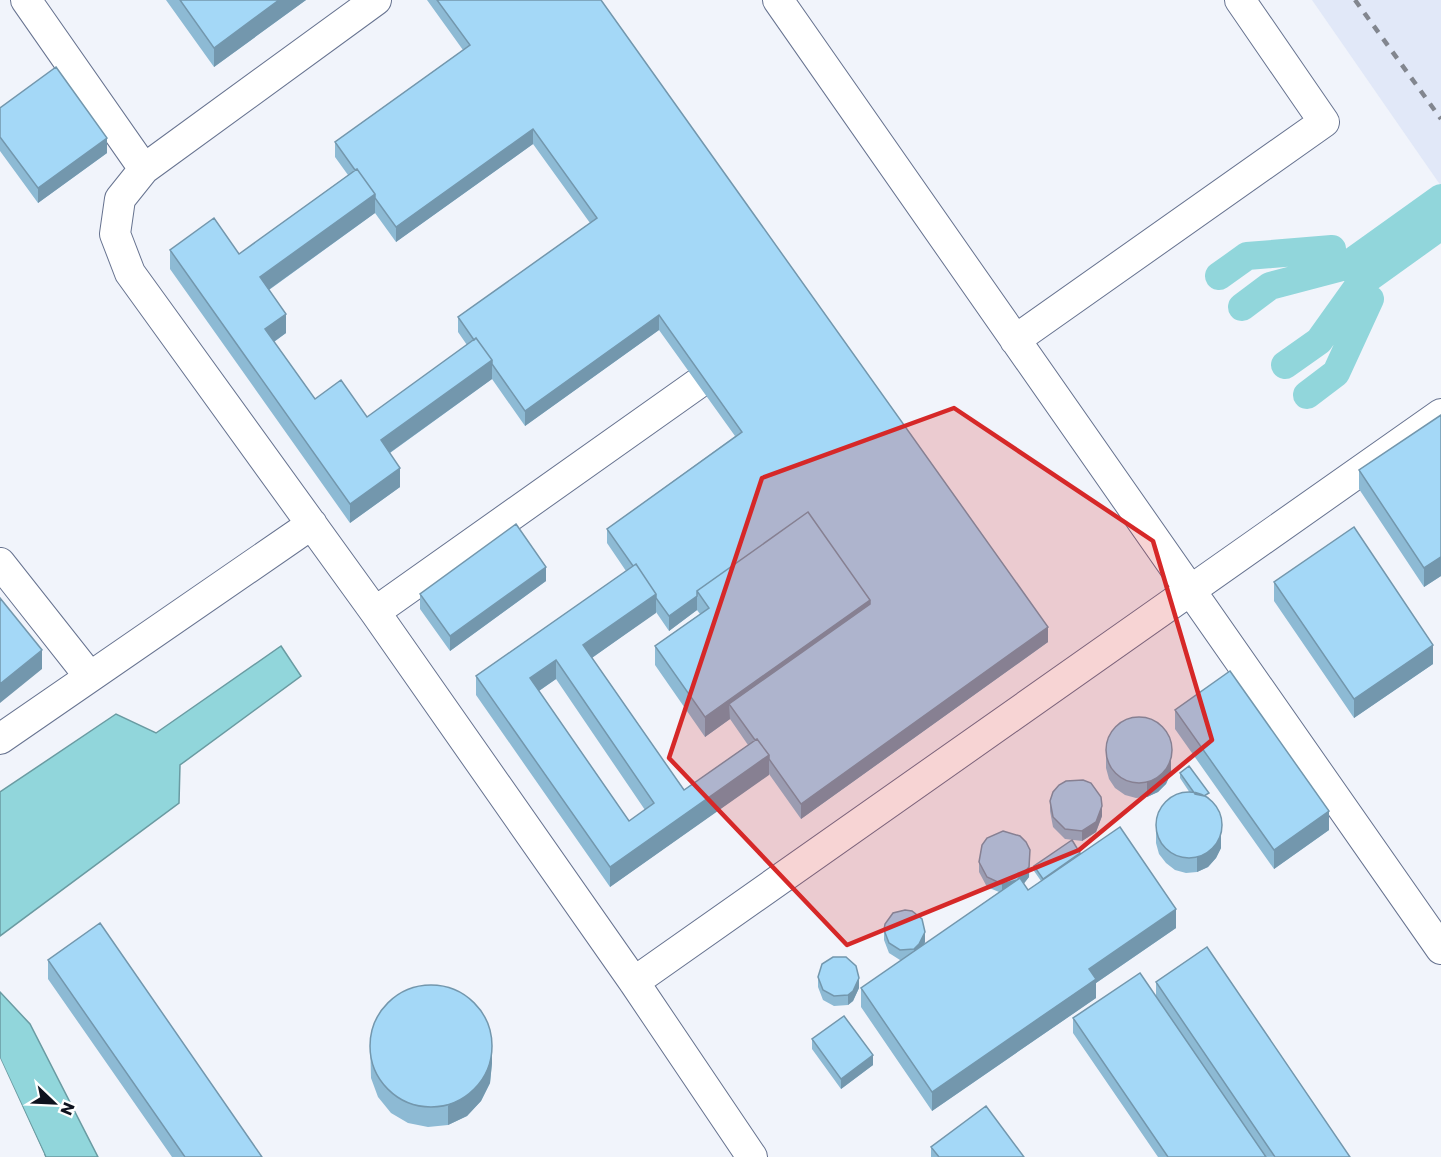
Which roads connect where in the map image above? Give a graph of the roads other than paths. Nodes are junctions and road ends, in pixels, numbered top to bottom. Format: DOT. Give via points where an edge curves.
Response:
graph roads {
  1 [pos="26,0"];
  2 [pos="376,0"];
  3 [pos="778,0"];
  4 [pos="1240,0"];
  5 [pos="144,169"];
  6 [pos="1015,340"];
  7 [pos="697,384"];
  8 [pos="1441,414"];
  9 [pos="312,524"];
  10 [pos="0,563"];
  11 [pos="1191,591"];
  12 [pos="375,612"];
  13 [pos="90,677"];
  14 [pos="0,739"];
  15 [pos="1441,949"];
  16 [pos="634,982"];
  17 [pos="752,1157"];
  1 -- 5 [label="lane"];
  2 -- 5 [label="lane"];
  3 -- 6 [label="lane"];
  4 -- 6 [label="lane" via="1324,122"];
  5 -- 9 [label="lane" via="120,199 115,234 130,273"];
  6 -- 11 [label="lane"];
  7 -- 12 [label="lane"];
  8 -- 11 [label="lane"];
  9 -- 12 [label="lane"];
  9 -- 13 [label="lane"];
  10 -- 13 [label="lane"];
  11 -- 15 [label="lane"];
  11 -- 16 [label="lane"];
  12 -- 16 [label="lane"];
  13 -- 14 [label="lane"];
  16 -- 17 [label="lane"];
}
